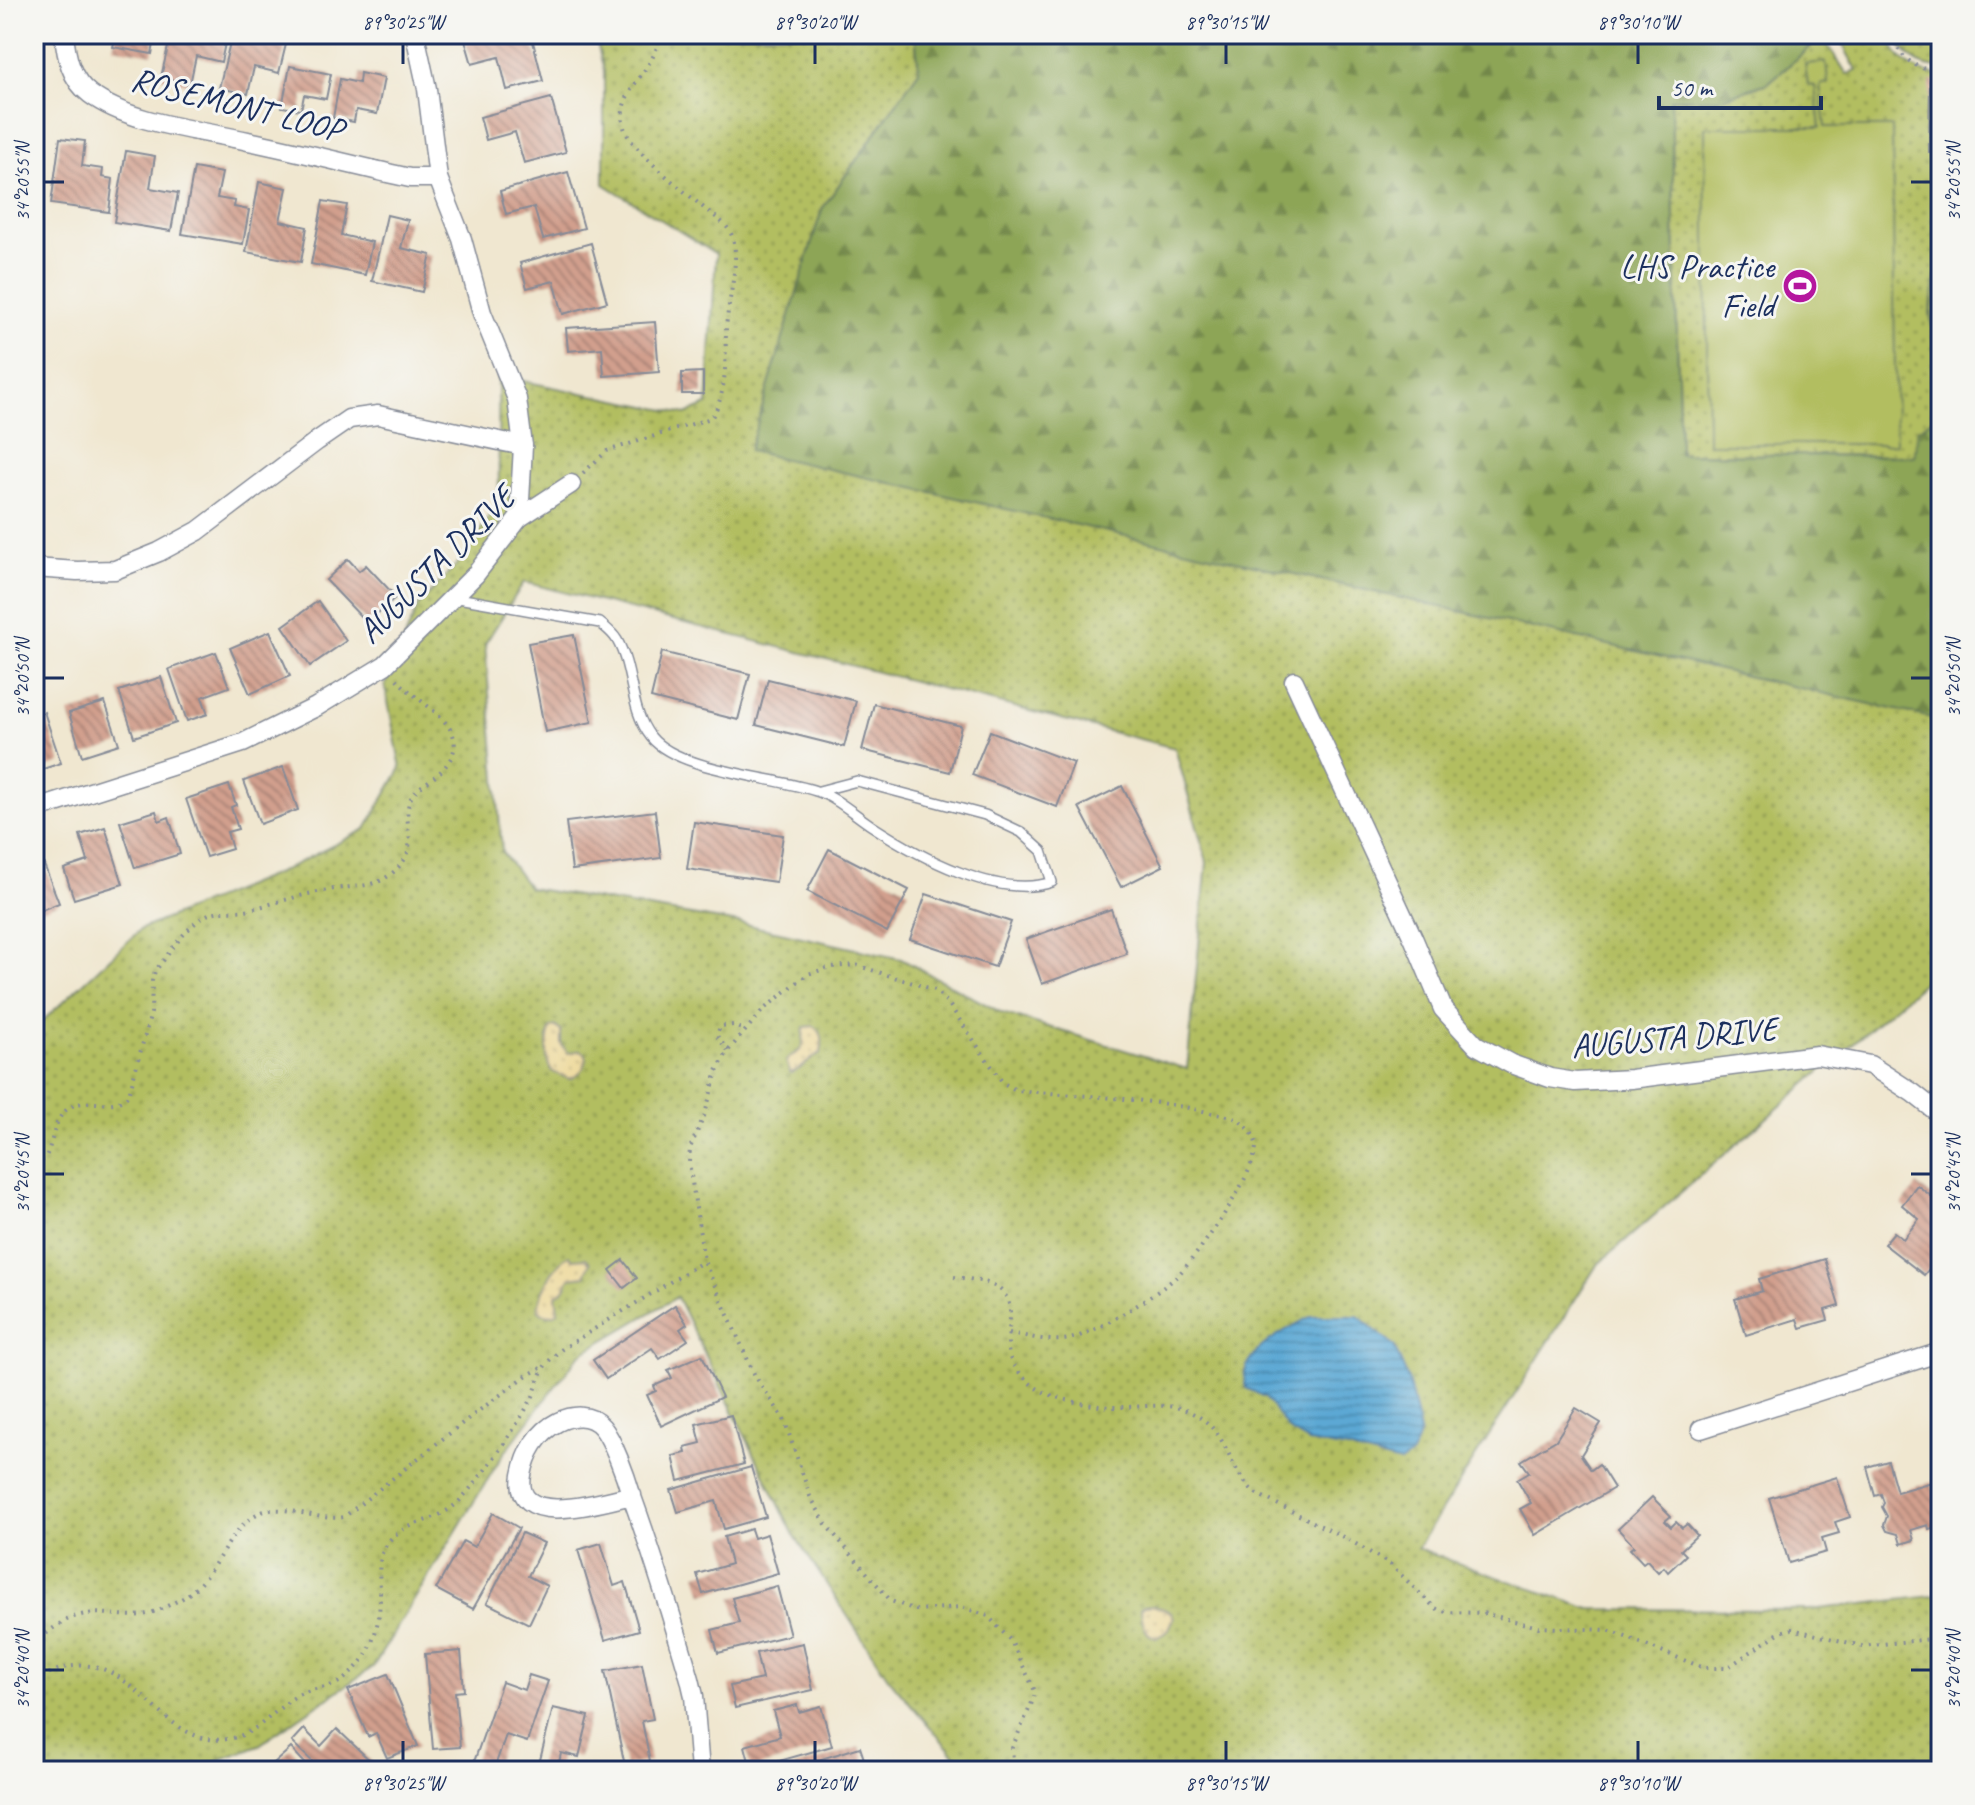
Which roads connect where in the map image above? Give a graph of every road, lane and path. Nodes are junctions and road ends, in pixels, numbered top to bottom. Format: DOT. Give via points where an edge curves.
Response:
graph roads {
  1 [pos="64,34"];
  2 [pos="415,34"];
  3 [pos="659,34"];
  4 [pos="1891,34"];
  5 [pos="1941,72"];
  6 [pos="438,178"];
  7 [pos="523,446"];
  8 [pos="571,484"];
  9 [pos="519,518"];
  10 [pos="34,568"];
  11 [pos="452,597"];
  12 [pos="385,665"];
  13 [pos="1294,681"];
  14 [pos="819,791"];
  15 [pos="34,810"];
  16 [pos="745,1031"];
  17 [pos="728,1051"];
  18 [pos="1941,1115"];
  19 [pos="34,1162"];
  20 [pos="704,1261"];
  21 [pos="954,1277"];
  22 [pos="1009,1333"];
  23 [pos="1941,1352"];
  24 [pos="543,1367"];
  25 [pos="1701,1429"];
  26 [pos="632,1495"];
  27 [pos="1941,1638"];
  28 [pos="34,1644"];
  29 [pos="34,1679"];
  30 [pos="700,1771"];
  31 [pos="1014,1771"];
  1 -- 6 [label="street, ROSEMONT LOOP" via="75,76 87,92 109,106 410,178"];
  2 -- 6 [label="street"];
  3 -- 8 [label="path" via="655,55 625,101 624,129 663,173 729,228 734,241 719,407 711,418 607,451"];
  4 -- 5 [label="path" via="1900,55"];
  6 -- 7 [label="street" via="482,313 517,399"];
  7 -- 9 [label="street"];
  7 -- 10 [label="street" via="378,415 349,419 198,531 159,552 115,570"];
  8 -- 9 [label="street, AUGUSTA DRIVE"];
  9 -- 11 [label="street, AUGUSTA DRIVE"];
  11 -- 12 [label="street, AUGUSTA DRIVE"];
  11 -- 14 [label="lane" via="600,623 616,638 625,657 639,714 652,738 680,756"];
  12 -- 15 [label="street, AUGUSTA DRIVE" via="243,743"];
  12 -- 19 [label="path" via="456,738 446,766 411,798 408,855 385,879 365,886 211,913 198,921 155,971 151,1013 129,1094 117,1103 70,1106 58,1119 44,1160"];
  13 -- 18 [label="street, AUGUSTA DRIVE" via="1443,1009 1476,1045 1511,1064 1575,1082 1817,1055 1870,1065"];
  14 -- 14 [label="lane" via="953,870 1008,885 1052,882 1042,851 1021,832 985,815 857,781"];
  16 -- 17 [label="path"];
  16 -- 17 [label="path" via="720,1026 717,1036"];
  16 -- 22 [label="path" via="808,974 856,965 935,990 1003,1083 1016,1090 1191,1107 1238,1119 1252,1133 1252,1163 1237,1193 1192,1262 1172,1280 1070,1339"];
  17 -- 20 [label="path" via="690,1148"];
  20 -- 24 [label="path" via="562,1349"];
  20 -- 31 [label="path" via="755,1376 784,1419 810,1496 827,1526 891,1601 916,1610 975,1609 1011,1641 1035,1691 1012,1748"];
  21 -- 22 [label="path" via="997,1287 1007,1297"];
  22 -- 27 [label="path" via="1009,1355 1035,1387 1096,1406 1188,1411 1212,1425 1244,1484 1391,1565 1435,1608 1446,1612 1483,1613 1538,1627 1608,1630 1717,1670 1792,1629 1862,1646"];
  23 -- 25 [label="street"];
  24 -- 28 [label="path" via="344,1517 259,1513 241,1527 204,1581 182,1598 142,1615 79,1615"];
  24 -- 29 [label="path" via="533,1397 461,1499 443,1516 400,1530 387,1543 380,1555 379,1621 373,1641 343,1680 301,1693 248,1732 214,1740 192,1735 168,1720 111,1672 74,1666"];
  26 -- 26 [label="street" via="602,1427 590,1419 573,1415 549,1427 525,1462 521,1483 531,1502 543,1508 558,1510"];
  26 -- 30 [label="street" via="694,1696"];
}
